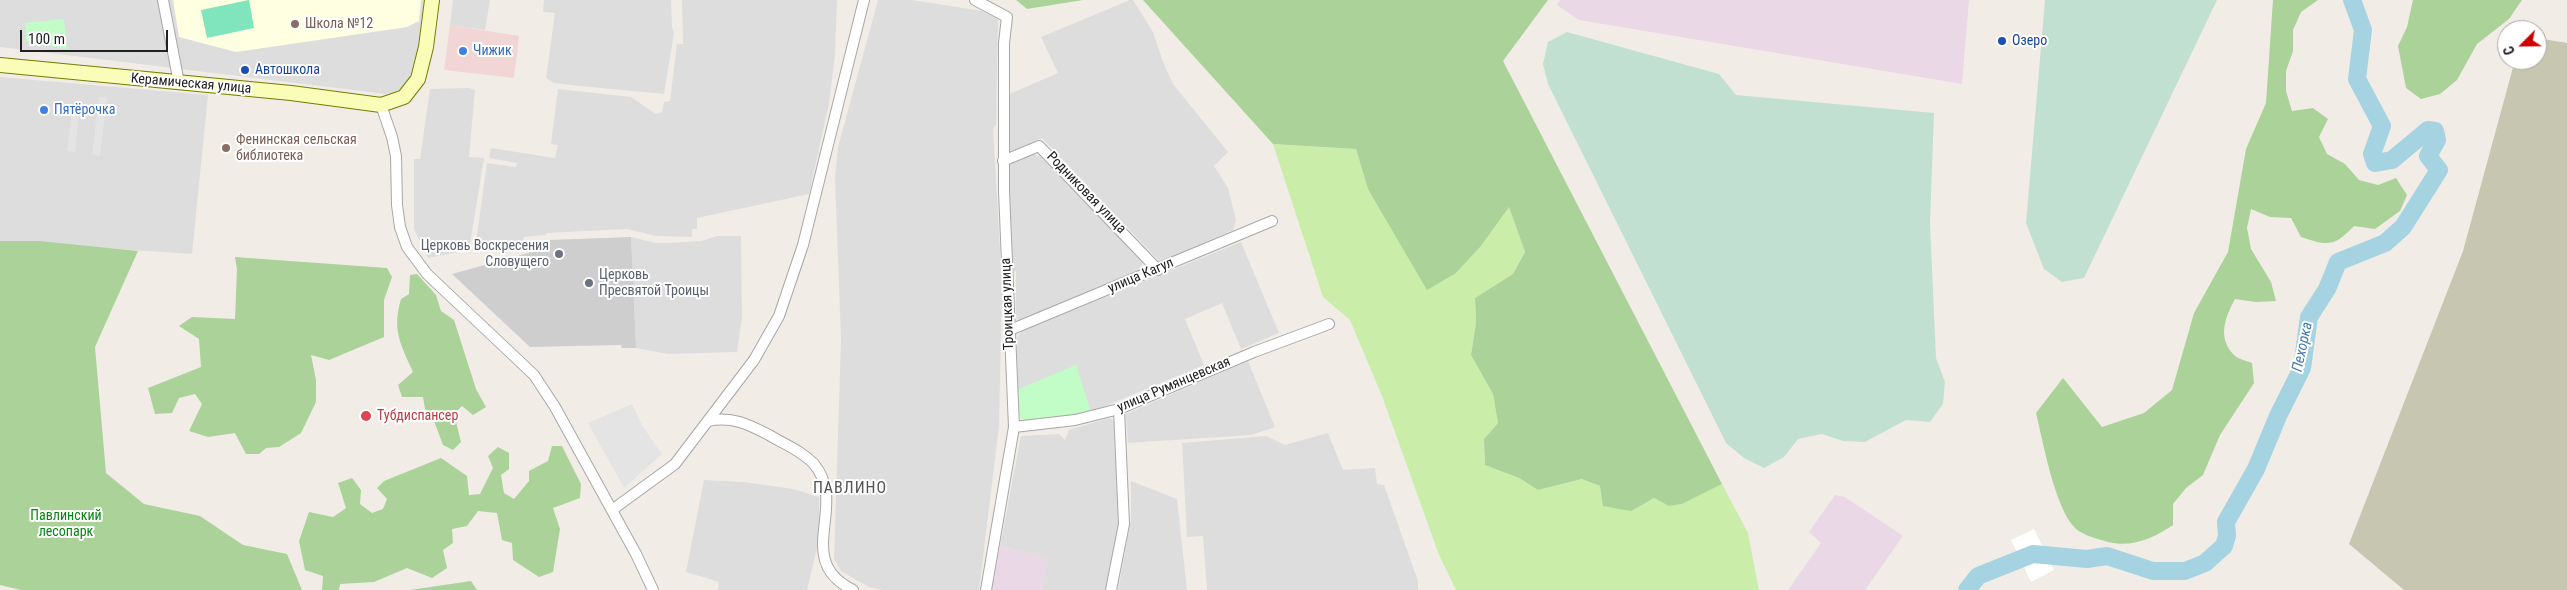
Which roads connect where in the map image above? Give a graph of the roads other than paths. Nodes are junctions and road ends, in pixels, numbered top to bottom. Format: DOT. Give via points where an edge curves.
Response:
graph roads {
  1 [pos="163,0"];
  2 [pos="432,0"];
  3 [pos="864,0"];
  4 [pos="975,0"];
  5 [pos="0,65"];
  6 [pos="179,83"];
  7 [pos="381,105"];
  8 [pos="1004,161"];
  9 [pos="1272,221"];
  10 [pos="1158,270"];
  11 [pos="1329,324"];
  12 [pos="1010,330"];
  13 [pos="1119,409"];
  14 [pos="708,421"];
  15 [pos="1014,426"];
  16 [pos="612,510"];
  17 [pos="653,590"];
  18 [pos="853,590"];
  19 [pos="986,590"];
  20 [pos="1111,590"];
  1 -- 6 [label="street"];
  2 -- 7 [label="main road" via="418,79 404,97"];
  3 -- 14 [label="street" via="811,215 787,294 766,340"];
  4 -- 8 [label="street, Троицкая улица" via="1007,17"];
  5 -- 6 [label="main road, Керамическая улица"];
  6 -- 7 [label="main road, Керамическая улица"];
  7 -- 16 [label="street" via="396,156 397,204 407,247 427,274 534,375"];
  8 -- 10 [label="street, Родниковая улица" via="1040,146"];
  8 -- 12 [label="street, Троицкая улица"];
  9 -- 10 [label="street, улица Кагул"];
  10 -- 12 [label="street, улица Кагул"];
  11 -- 13 [label="street, улица Румянцевская"];
  12 -- 15 [label="street, Троицкая улица"];
  13 -- 15 [label="street, улица Румянцевская" via="1075,420"];
  13 -- 20 [label="street" via="1124,524"];
  14 -- 16 [label="street" via="675,464"];
  14 -- 18 [label="street" via="724,417 752,426 795,449 815,466 827,495 824,562 831,575"];
  15 -- 19 [label="street, Троицкая улица"];
  16 -- 17 [label="street"];
}
